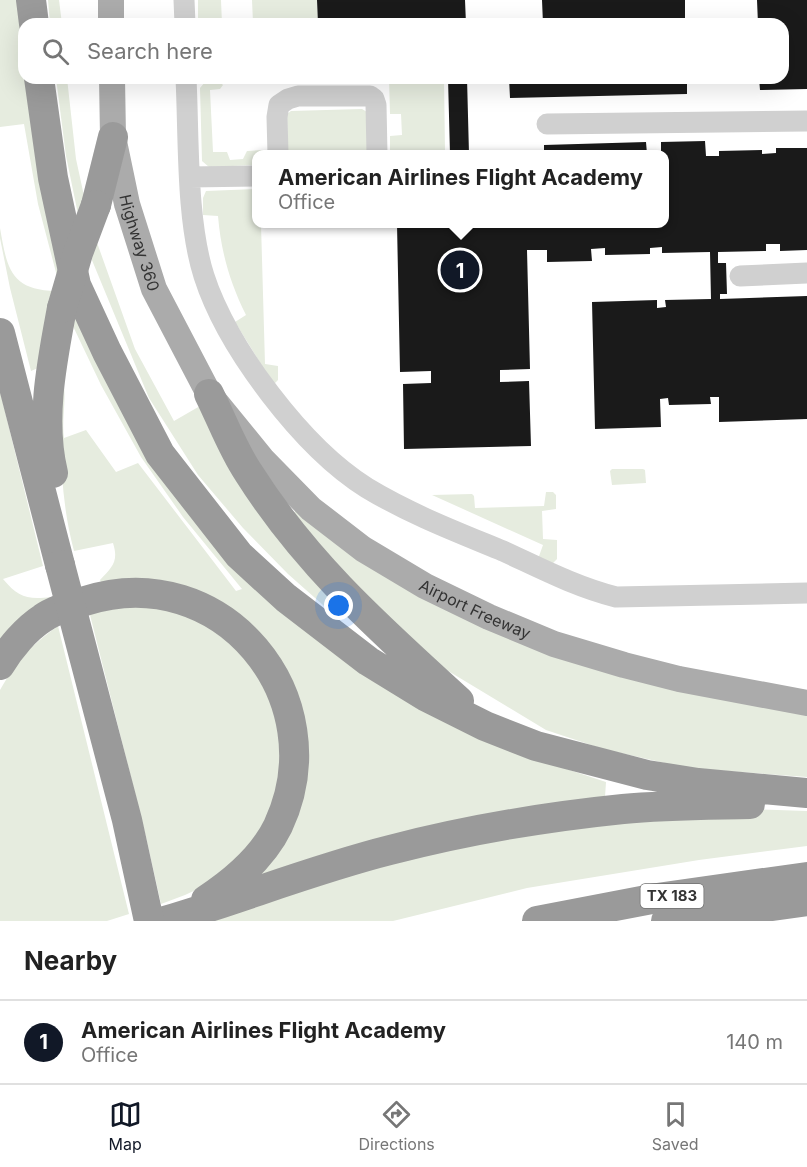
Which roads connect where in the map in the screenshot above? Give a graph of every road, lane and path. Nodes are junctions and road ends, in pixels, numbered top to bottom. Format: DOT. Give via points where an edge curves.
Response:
graph roads {
  1 [pos="31,0"];
  2 [pos="111,0"];
  3 [pos="184,0"];
  4 [pos="33,18"];
  5 [pos="111,18"];
  6 [pos="185,18"];
  7 [pos="40,84"];
  8 [pos="112,84"];
  9 [pos="186,84"];
  10 [pos="807,121"];
  11 [pos="547,124"];
  12 [pos="113,137"];
  13 [pos="278,150"];
  14 [pos="377,150"];
  15 [pos="252,176"];
  16 [pos="190,177"];
  17 [pos="807,273"];
  18 [pos="741,276"];
  19 [pos="0,333"];
  20 [pos="209,394"];
  21 [pos="48,520"];
  22 [pos="807,593"];
  23 [pos="0,665"];
  24 [pos="807,703"];
  25 [pos="485,726"];
  26 [pos="807,793"];
  27 [pos="807,801"];
  28 [pos="807,877"];
  29 [pos="807,901"];
  30 [pos="164,920"];
  31 [pos="537,921"];
  32 [pos="666,921"];
  1 -- 4 [label="highway"];
  2 -- 5 [label="main road"];
  3 -- 6 [label="lane"];
  7 -- 25 [label="highway" via="53,178 76,285 160,454 239,555 286,598 368,661"];
  8 -- 12 [label="main road, Highway 360"];
  9 -- 16 [label="lane"];
  10 -- 11 [label="lane"];
  12 -- 20 [label="main road, Highway 360" via="127,204 154,289"];
  12 -- 21 [label="highway, bridge" via="96,205 62,308 54,353 47,421 55,481"];
  13 -- 14 [label="lane" via="279,105 288,99 370,96 376,105"];
  15 -- 16 [label="lane"];
  16 -- 22 [label="lane" via="194,229 204,276 225,325 250,368 300,430 367,487 587,590 615,597"];
  17 -- 18 [label="lane"];
  19 -- 21 [label="highway"];
  20 -- 24 [label="main road, Airport Freeway" via="262,459 311,509 363,549 425,586 554,644 624,666"];
  20 -- 25 [label="highway" via="246,470 311,559"];
  21 -- 30 [label="highway, bridge" via="127,820"];
  23 -- 30 [label="highway" via="43,618 103,595 131,593 162,594 190,601 218,616 263,659 280,688 294,742 295,766 278,827 238,876 209,898"];
  25 -- 26 [label="highway" via="536,746 647,775"];
  27 -- 30 [label="highway" via="625,809 529,821 390,850"];
  28 -- 31 [label="highway, TX 183" via="657,898"];
  29 -- 32 [label="highway"];
}
